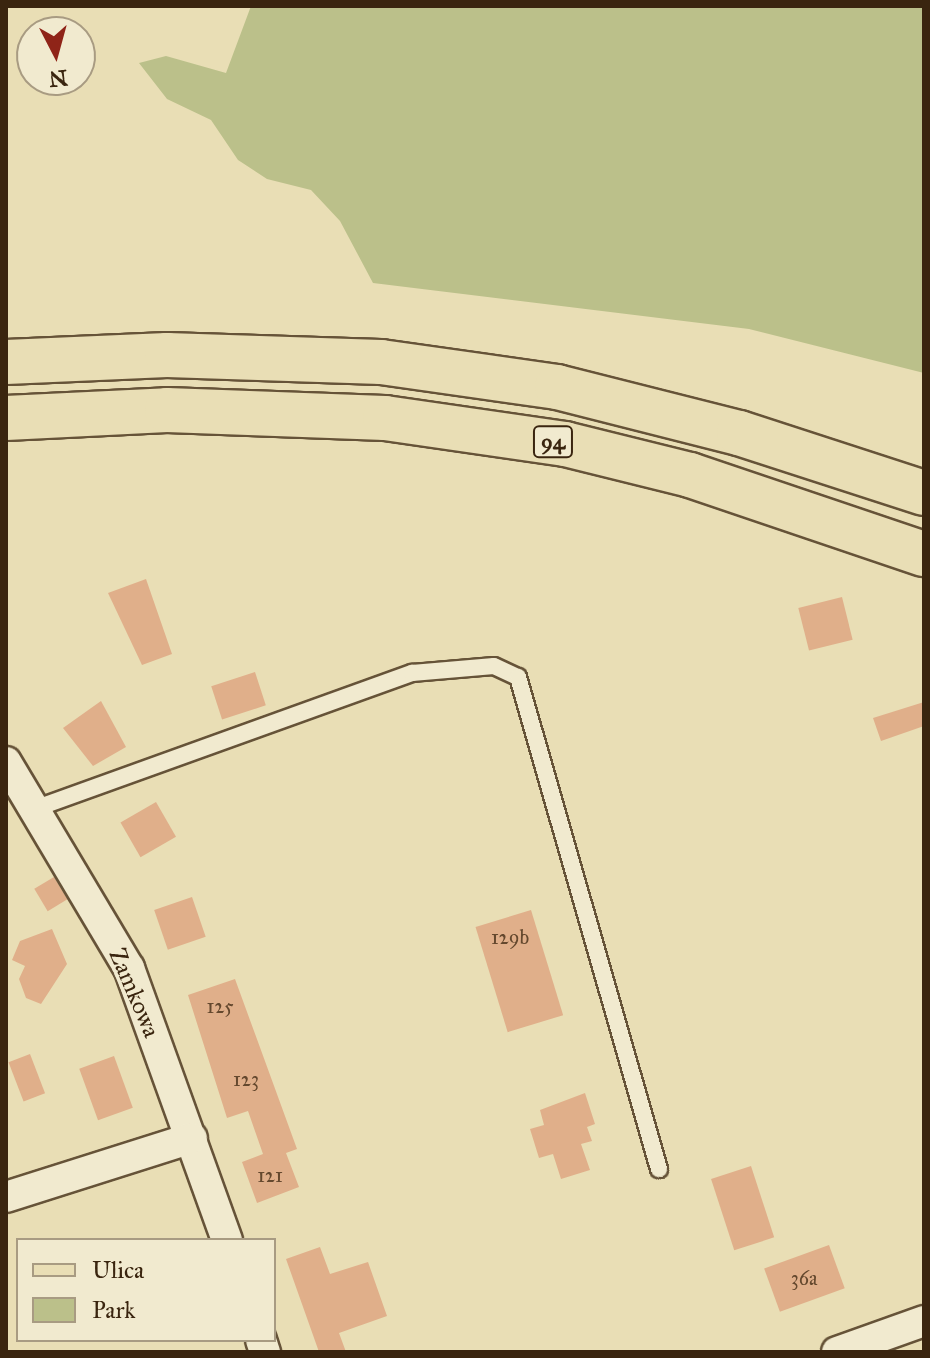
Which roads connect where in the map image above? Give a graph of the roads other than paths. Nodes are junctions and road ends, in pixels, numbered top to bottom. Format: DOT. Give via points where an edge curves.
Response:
graph roads {
  1 [pos="6,362"];
  2 [pos="6,418"];
  3 [pos="924,493"];
  4 [pos="924,554"];
  5 [pos="6,762"];
  6 [pos="34,809"];
  7 [pos="192,1138"];
  8 [pos="659,1169"];
  9 [pos="6,1197"];
  10 [pos="226,1238"];
  11 [pos="924,1321"];
  12 [pos="837,1352"];
  1 -- 3 [label="main road, 94" via="167,355 381,362 528,383 739,433"];
  2 -- 4 [label="main road, 94" via="278,412 475,431 690,475"];
  5 -- 6 [label="street, Zamkowa"];
  6 -- 7 [label="street, Zamkowa" via="129,968"];
  6 -- 8 [label="lane" via="412,673 494,666 518,677"];
  7 -- 9 [label="street"];
  7 -- 10 [label="street, Zamkowa"];
  11 -- 12 [label="street"];
}
